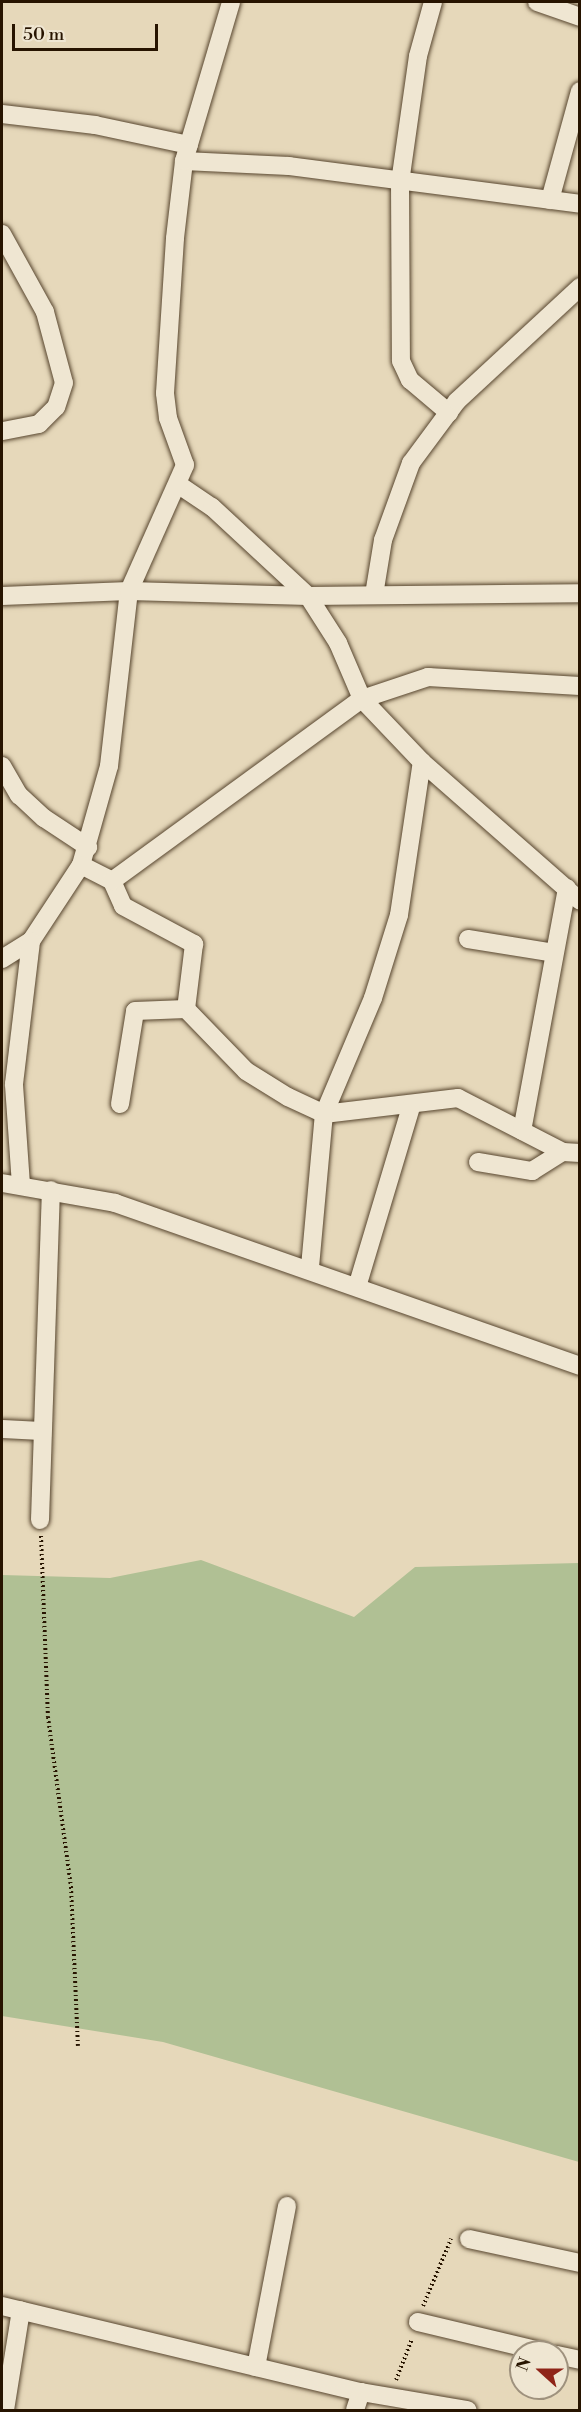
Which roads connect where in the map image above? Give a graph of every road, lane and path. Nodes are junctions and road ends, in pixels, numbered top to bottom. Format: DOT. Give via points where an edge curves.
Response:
graph roads {
  1 [pos="231,2"];
  2 [pos="433,2"];
  3 [pos="537,2"];
  4 [pos="579,17"];
  5 [pos="579,91"];
  6 [pos="2,114"];
  7 [pos="187,153"];
  8 [pos="400,182"];
  9 [pos="550,200"];
  10 [pos="579,204"];
  11 [pos="2,234"];
  12 [pos="579,287"];
  13 [pos="449,412"];
  14 [pos="2,431"];
  15 [pos="179,485"];
  16 [pos="129,591"];
  17 [pos="579,593"];
  18 [pos="374,595"];
  19 [pos="2,596"];
  20 [pos="308,596"];
  21 [pos="579,686"];
  22 [pos="362,699"];
  23 [pos="422,762"];
  24 [pos="2,766"];
  25 [pos="88,847"];
  26 [pos="81,865"];
  27 [pos="112,881"];
  28 [pos="573,895"];
  29 [pos="468,939"];
  30 [pos="31,941"];
  31 [pos="554,953"];
  32 [pos="2,957"];
  33 [pos="186,1009"];
  34 [pos="120,1104"];
  35 [pos="411,1107"];
  36 [pos="324,1114"];
  37 [pos="522,1131"];
  38 [pos="571,1153"];
  39 [pos="478,1162"];
  40 [pos="2,1184"];
  41 [pos="21,1185"];
  42 [pos="51,1190"];
  43 [pos="310,1267"];
  44 [pos="357,1287"];
  45 [pos="579,1365"];
  46 [pos="2,1429"];
  47 [pos="42,1431"];
  48 [pos="40,1520"];
  49 [pos="78,2046"];
  50 [pos="287,2206"];
  51 [pos="469,2239"];
  52 [pos="579,2263"];
  53 [pos="2,2306"];
  54 [pos="21,2310"];
  55 [pos="418,2322"];
  56 [pos="509,2344"];
  57 [pos="256,2367"];
  58 [pos="361,2392"];
  59 [pos="5,2410"];
  60 [pos="355,2410"];
  61 [pos="467,2410"];
  1 -- 7 [label="street"];
  2 -- 8 [label="street" via="418,56"];
  3 -- 4 [label="street"];
  5 -- 9 [label="street"];
  6 -- 7 [label="street" via="95,125"];
  7 -- 8 [label="street"];
  7 -- 15 [label="street" via="165,393 168,418 184,451"];
  8 -- 9 [label="street"];
  8 -- 13 [label="street" via="402,370"];
  9 -- 10 [label="street"];
  11 -- 14 [label="street" via="45,312 64,383 56,407 39,424"];
  12 -- 13 [label="street"];
  13 -- 18 [label="street" via="411,463 383,540"];
  15 -- 16 [label="street"];
  15 -- 20 [label="street" via="219,514"];
  16 -- 19 [label="street"];
  16 -- 20 [label="street"];
  16 -- 25 [label="street" via="109,766"];
  17 -- 18 [label="street"];
  18 -- 20 [label="street"];
  20 -- 22 [label="street" via="338,644"];
  21 -- 22 [label="street" via="428,677"];
  22 -- 23 [label="street"];
  22 -- 27 [label="street"];
  23 -- 28 [label="street"];
  23 -- 36 [label="street" via="399,915 373,998"];
  24 -- 25 [label="street" via="19,795 44,818"];
  25 -- 26 [label="street"];
  26 -- 27 [label="street"];
  26 -- 30 [label="street"];
  27 -- 33 [label="street" via="123,906 194,944"];
  28 -- 31 [label="street"];
  29 -- 31 [label="street"];
  30 -- 32 [label="street"];
  30 -- 41 [label="street" via="14,1084"];
  31 -- 37 [label="street"];
  33 -- 34 [label="street" via="135,1011"];
  33 -- 36 [label="street" via="246,1071"];
  35 -- 36 [label="street"];
  35 -- 37 [label="street" via="436,1098 458,1098"];
  35 -- 44 [label="street"];
  36 -- 43 [label="street"];
  37 -- 38 [label="street"];
  38 -- 39 [label="street" via="532,1171"];
  40 -- 41 [label="street"];
  41 -- 42 [label="street"];
  42 -- 43 [label="street" via="115,1203"];
  42 -- 47 [label="street"];
  43 -- 44 [label="street"];
  44 -- 45 [label="street"];
  46 -- 47 [label="street"];
  47 -- 48 [label="street"];
  48 -- 49 [label="path" via="48,1717 71,1887"];
  50 -- 57 [label="street"];
  51 -- 52 [label="street"];
  53 -- 54 [label="street"];
  54 -- 57 [label="street"];
  54 -- 59 [label="street"];
  55 -- 56 [label="street"];
  57 -- 58 [label="street"];
  58 -- 60 [label="street"];
  58 -- 61 [label="street"];
}
